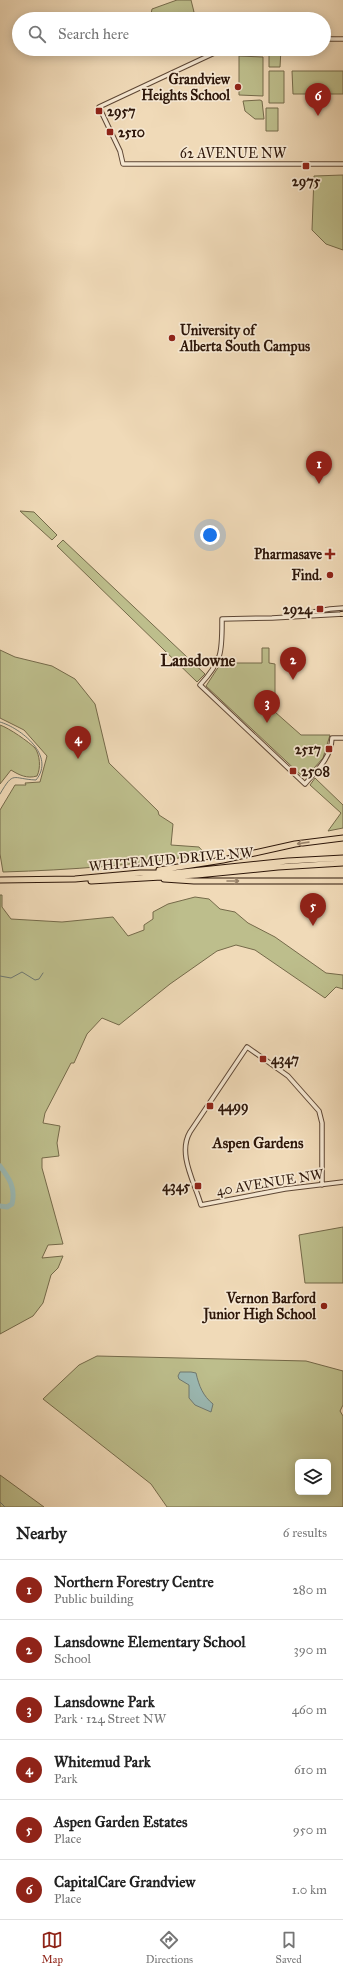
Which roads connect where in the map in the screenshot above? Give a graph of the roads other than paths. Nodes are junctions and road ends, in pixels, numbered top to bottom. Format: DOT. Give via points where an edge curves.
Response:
graph roads {
  1 [pos="331,39"];
  2 [pos="343,39"];
  3 [pos="208,56"];
  4 [pos="343,164"];
  5 [pos="343,612"];
  6 [pos="343,738"];
  7 [pos="343,838"];
  8 [pos="343,858"];
  9 [pos="343,863"];
  10 [pos="138,875"];
  11 [pos="0,881"];
  12 [pos="311,881"];
  13 [pos="343,882"];
  14 [pos="343,885"];
  15 [pos="343,1182"];
  16 [pos="322,1185"];
  1 -- 2 [label="street"];
  3 -- 4 [label="street, 62 AVENUE NW" via="99,107 120,151 123,164"];
  5 -- 6 [label="street" via="222,619 219,660 200,685 304,784 325,761 332,738"];
  7 -- 10 [label="highway, one-way" via="295,844"];
  8 -- 10 [label="highway, WHITEMUD DRIVE NW"];
  9 -- 10 [label="highway, WHITEMUD DRIVE NW" via="198,875"];
  10 -- 11 [label="highway, WHITEMUD DRIVE NW"];
  10 -- 12 [label="highway, one-way" via="194,881"];
  12 -- 13 [label="highway"];
  12 -- 14 [label="highway"];
  15 -- 16 [label="street, 40 AVENUE NW"];
  16 -- 16 [label="street, 40 AVENUE NW" via="322,1123 319,1111 288,1076 247,1047 187,1138 185,1154 201,1205"];
}
